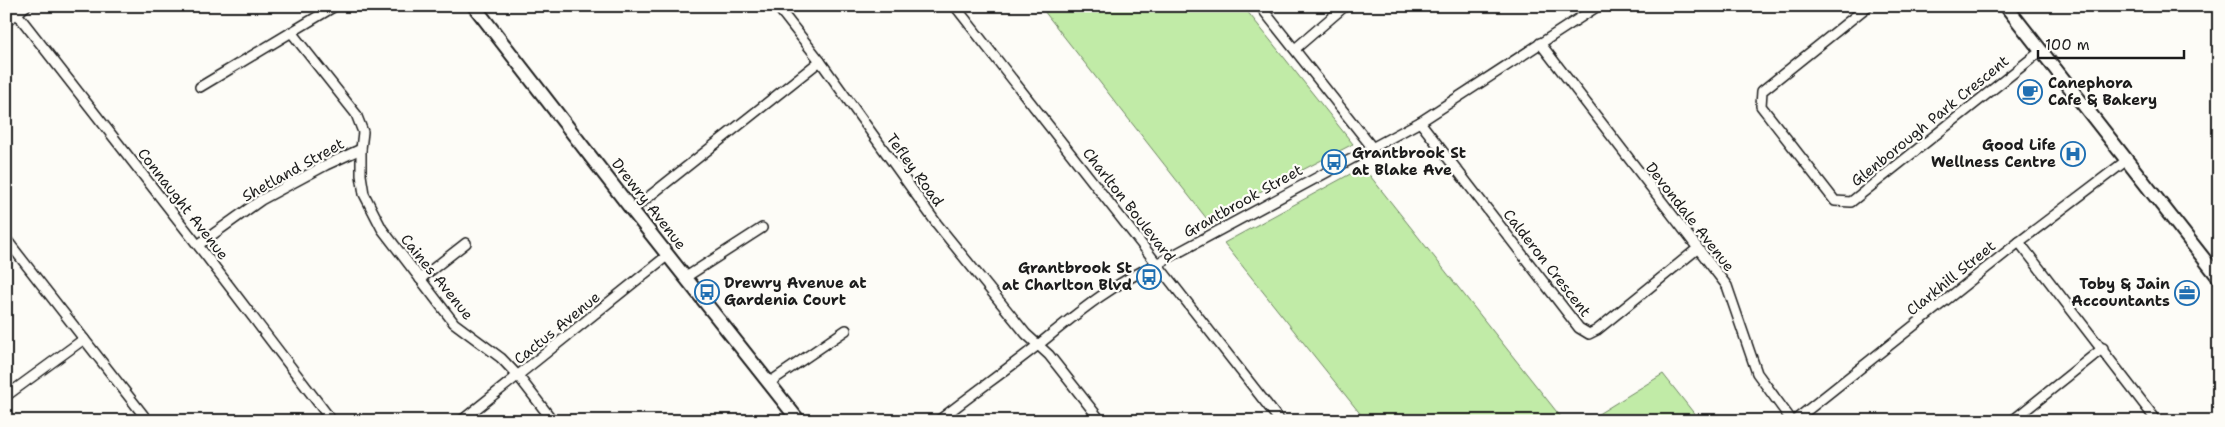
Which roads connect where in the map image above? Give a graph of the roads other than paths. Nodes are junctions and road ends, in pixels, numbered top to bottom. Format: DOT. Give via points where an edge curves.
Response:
graph roads {
  1 [pos="26,6"];
  2 [pos="335,6"];
  3 [pos="474,6"];
  4 [pos="777,6"];
  5 [pos="955,6"];
  6 [pos="1260,6"];
  7 [pos="1345,6"];
  8 [pos="1598,6"];
  9 [pos="1868,6"];
  10 [pos="2006,6"];
  11 [pos="14,10"];
  12 [pos="6,22"];
  13 [pos="291,32"];
  14 [pos="1540,44"];
  15 [pos="1294,49"];
  16 [pos="2041,51"];
  17 [pos="820,61"];
  18 [pos="200,87"];
  19 [pos="1420,122"];
  20 [pos="1371,146"];
  21 [pos="361,149"];
  22 [pos="2127,160"];
  23 [pos="632,210"];
  24 [pos="762,228"];
  25 [pos="6,239"];
  26 [pos="2019,242"];
  27 [pos="466,243"];
  28 [pos="198,245"];
  29 [pos="1698,249"];
  30 [pos="668,255"];
  31 [pos="1157,264"];
  32 [pos="686,277"];
  33 [pos="2219,278"];
  34 [pos="420,279"];
  35 [pos="846,330"];
  36 [pos="84,339"];
  37 [pos="1038,345"];
  38 [pos="2103,348"];
  39 [pos="519,377"];
  40 [pos="770,382"];
  41 [pos="6,396"];
  42 [pos="148,421"];
  43 [pos="332,421"];
  44 [pos="461,421"];
  45 [pos="553,421"];
  46 [pos="799,421"];
  47 [pos="938,421"];
  48 [pos="1101,421"];
  49 [pos="1280,421"];
  50 [pos="1793,421"];
  51 [pos="2012,421"];
  52 [pos="2157,421"];
  1 -- 11 [label="street"];
  2 -- 13 [label="street"];
  3 -- 23 [label="street, Drewry Avenue"];
  4 -- 17 [label="street, Tefley Road"];
  5 -- 31 [label="street, Charlton Boulevard"];
  6 -- 15 [label="street"];
  7 -- 15 [label="street"];
  8 -- 14 [label="street, Grantbrook Street"];
  9 -- 16 [label="street, Glenborough Park Crescent" via="1762,91 1761,106 1835,201 1851,202"];
  10 -- 16 [label="street"];
  11 -- 12 [label="street"];
  11 -- 28 [label="street, Connaught Avenue"];
  13 -- 18 [label="street"];
  13 -- 21 [label="street, Shetland Street" via="356,114 363,132"];
  14 -- 19 [label="street, Grantbrook Street"];
  14 -- 29 [label="street, Devondale Avenue"];
  15 -- 20 [label="street"];
  16 -- 22 [label="street"];
  17 -- 23 [label="street"];
  17 -- 37 [label="street, Tefley Road" via="937,224"];
  19 -- 20 [label="street, Grantbrook Street"];
  19 -- 29 [label="street, Calderon Crescent" via="1579,328 1589,334"];
  20 -- 31 [label="street, Grantbrook Street"];
  21 -- 28 [label="street, Shetland Street" via="326,164 262,200"];
  21 -- 34 [label="street, Caines Avenue" via="364,194 372,212"];
  22 -- 26 [label="street, Clarkhill Street"];
  22 -- 33 [label="street"];
  23 -- 30 [label="street, Drewry Avenue"];
  24 -- 32 [label="street"];
  25 -- 36 [label="street"];
  26 -- 38 [label="street"];
  26 -- 50 [label="street, Clarkhill Street"];
  27 -- 34 [label="street"];
  28 -- 43 [label="street, Connaught Avenue"];
  29 -- 50 [label="street, Devondale Avenue" via="1727,286 1757,373"];
  30 -- 32 [label="street, Drewry Avenue"];
  30 -- 39 [label="street, Cactus Avenue"];
  31 -- 37 [label="street, Grantbrook Street" via="1126,278 1090,302"];
  31 -- 49 [label="street, Charlton Boulevard"];
  32 -- 40 [label="street, Drewry Avenue"];
  34 -- 39 [label="street, Caines Avenue" via="460,330 490,349"];
  35 -- 40 [label="street"];
  36 -- 41 [label="street"];
  36 -- 42 [label="street"];
  37 -- 47 [label="street, Grantbrook Street"];
  37 -- 48 [label="street, Tefley Road"];
  38 -- 51 [label="street"];
  38 -- 52 [label="street"];
  39 -- 44 [label="street, Cactus Avenue"];
  39 -- 45 [label="street, Caines Avenue"];
  40 -- 46 [label="street, Drewry Avenue"];
}
